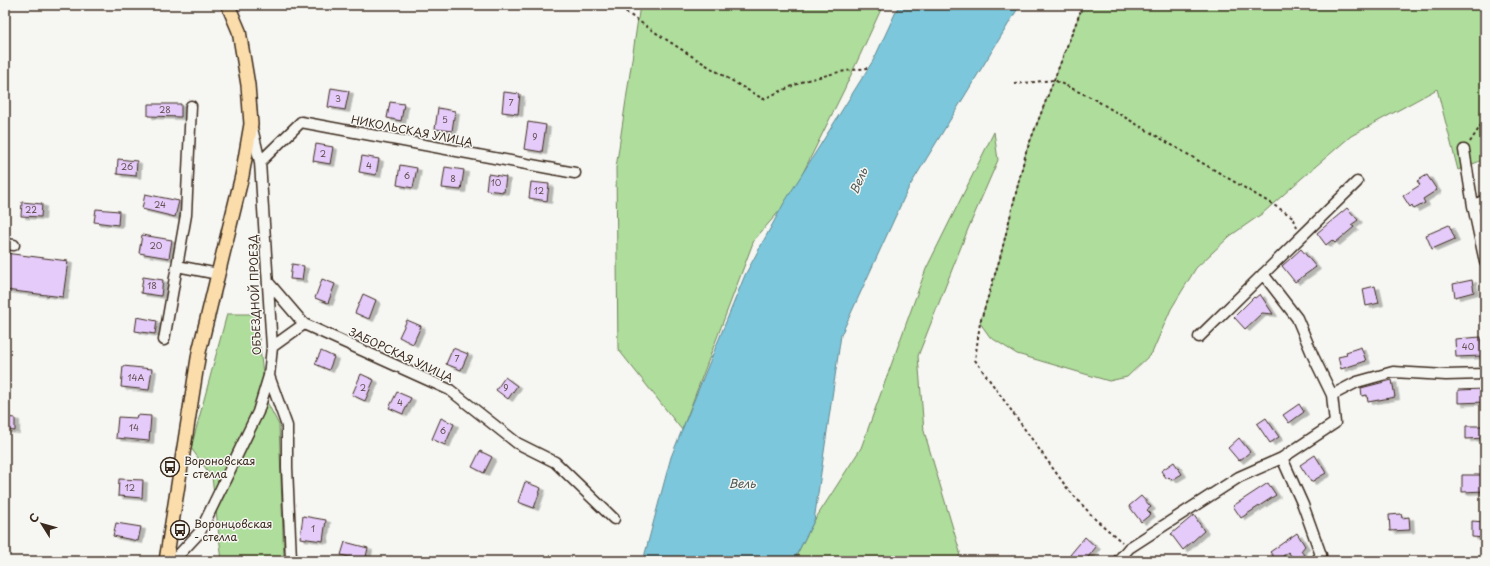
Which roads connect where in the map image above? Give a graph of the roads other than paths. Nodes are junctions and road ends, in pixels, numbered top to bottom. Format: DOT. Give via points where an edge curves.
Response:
graph roads {
  1 [pos="228,5"];
  2 [pos="191,106"];
  3 [pos="251,124"];
  4 [pos="1464,150"];
  5 [pos="260,162"];
  6 [pos="575,173"];
  7 [pos="1357,182"];
  8 [pos="1485,200"];
  9 [pos="1473,206"];
  10 [pos="1485,262"];
  11 [pos="177,266"];
  12 [pos="218,274"];
  13 [pos="1263,274"];
  14 [pos="268,282"];
  15 [pos="304,324"];
  16 [pos="1199,337"];
  17 [pos="164,340"];
  18 [pos="272,347"];
  19 [pos="1485,374"];
  20 [pos="269,376"];
  21 [pos="1332,395"];
  22 [pos="1282,458"];
  23 [pos="614,519"];
  24 [pos="166,561"];
  25 [pos="173,561"];
  26 [pos="294,561"];
  27 [pos="1118,561"];
  28 [pos="1316,561"];
  1 -- 3 [label="main road" via="239,31 248,85"];
  2 -- 11 [label="street" via="186,215"];
  3 -- 5 [label="street, ОБЪЕЗДНОЙ ПРОЕЗД"];
  3 -- 12 [label="main road" via="242,176"];
  4 -- 9 [label="street"];
  5 -- 6 [label="street, НИКОЛЬСКАЯ УЛИЦА" via="301,122"];
  5 -- 14 [label="street, ОБЪЕЗДНОЙ ПРОЕЗД"];
  7 -- 13 [label="street"];
  8 -- 9 [label="street"];
  9 -- 10 [label="street"];
  11 -- 12 [label="street"];
  11 -- 17 [label="street"];
  12 -- 24 [label="main road" via="199,352"];
  13 -- 16 [label="street"];
  13 -- 21 [label="street" via="1297,318"];
  14 -- 15 [label="street"];
  14 -- 18 [label="street, ОБЪЕЗДНОЙ ПРОЕЗД"];
  15 -- 18 [label="street"];
  15 -- 23 [label="street, ЗАБОРСКАЯ УЛИЦА" via="450,390 517,443 555,462"];
  18 -- 20 [label="street, ОБЪЕЗДНОЙ ПРОЕЗД"];
  19 -- 21 [label="street" via="1393,372 1357,382"];
  20 -- 25 [label="street, ОБЪЕЗДНОЙ ПРОЕЗД" via="258,412 200,532"];
  20 -- 26 [label="street" via="287,426 291,559"];
  21 -- 22 [label="street" via="1335,424"];
  22 -- 27 [label="street" via="1238,477 1129,548"];
  22 -- 28 [label="street" via="1321,555"];
}
